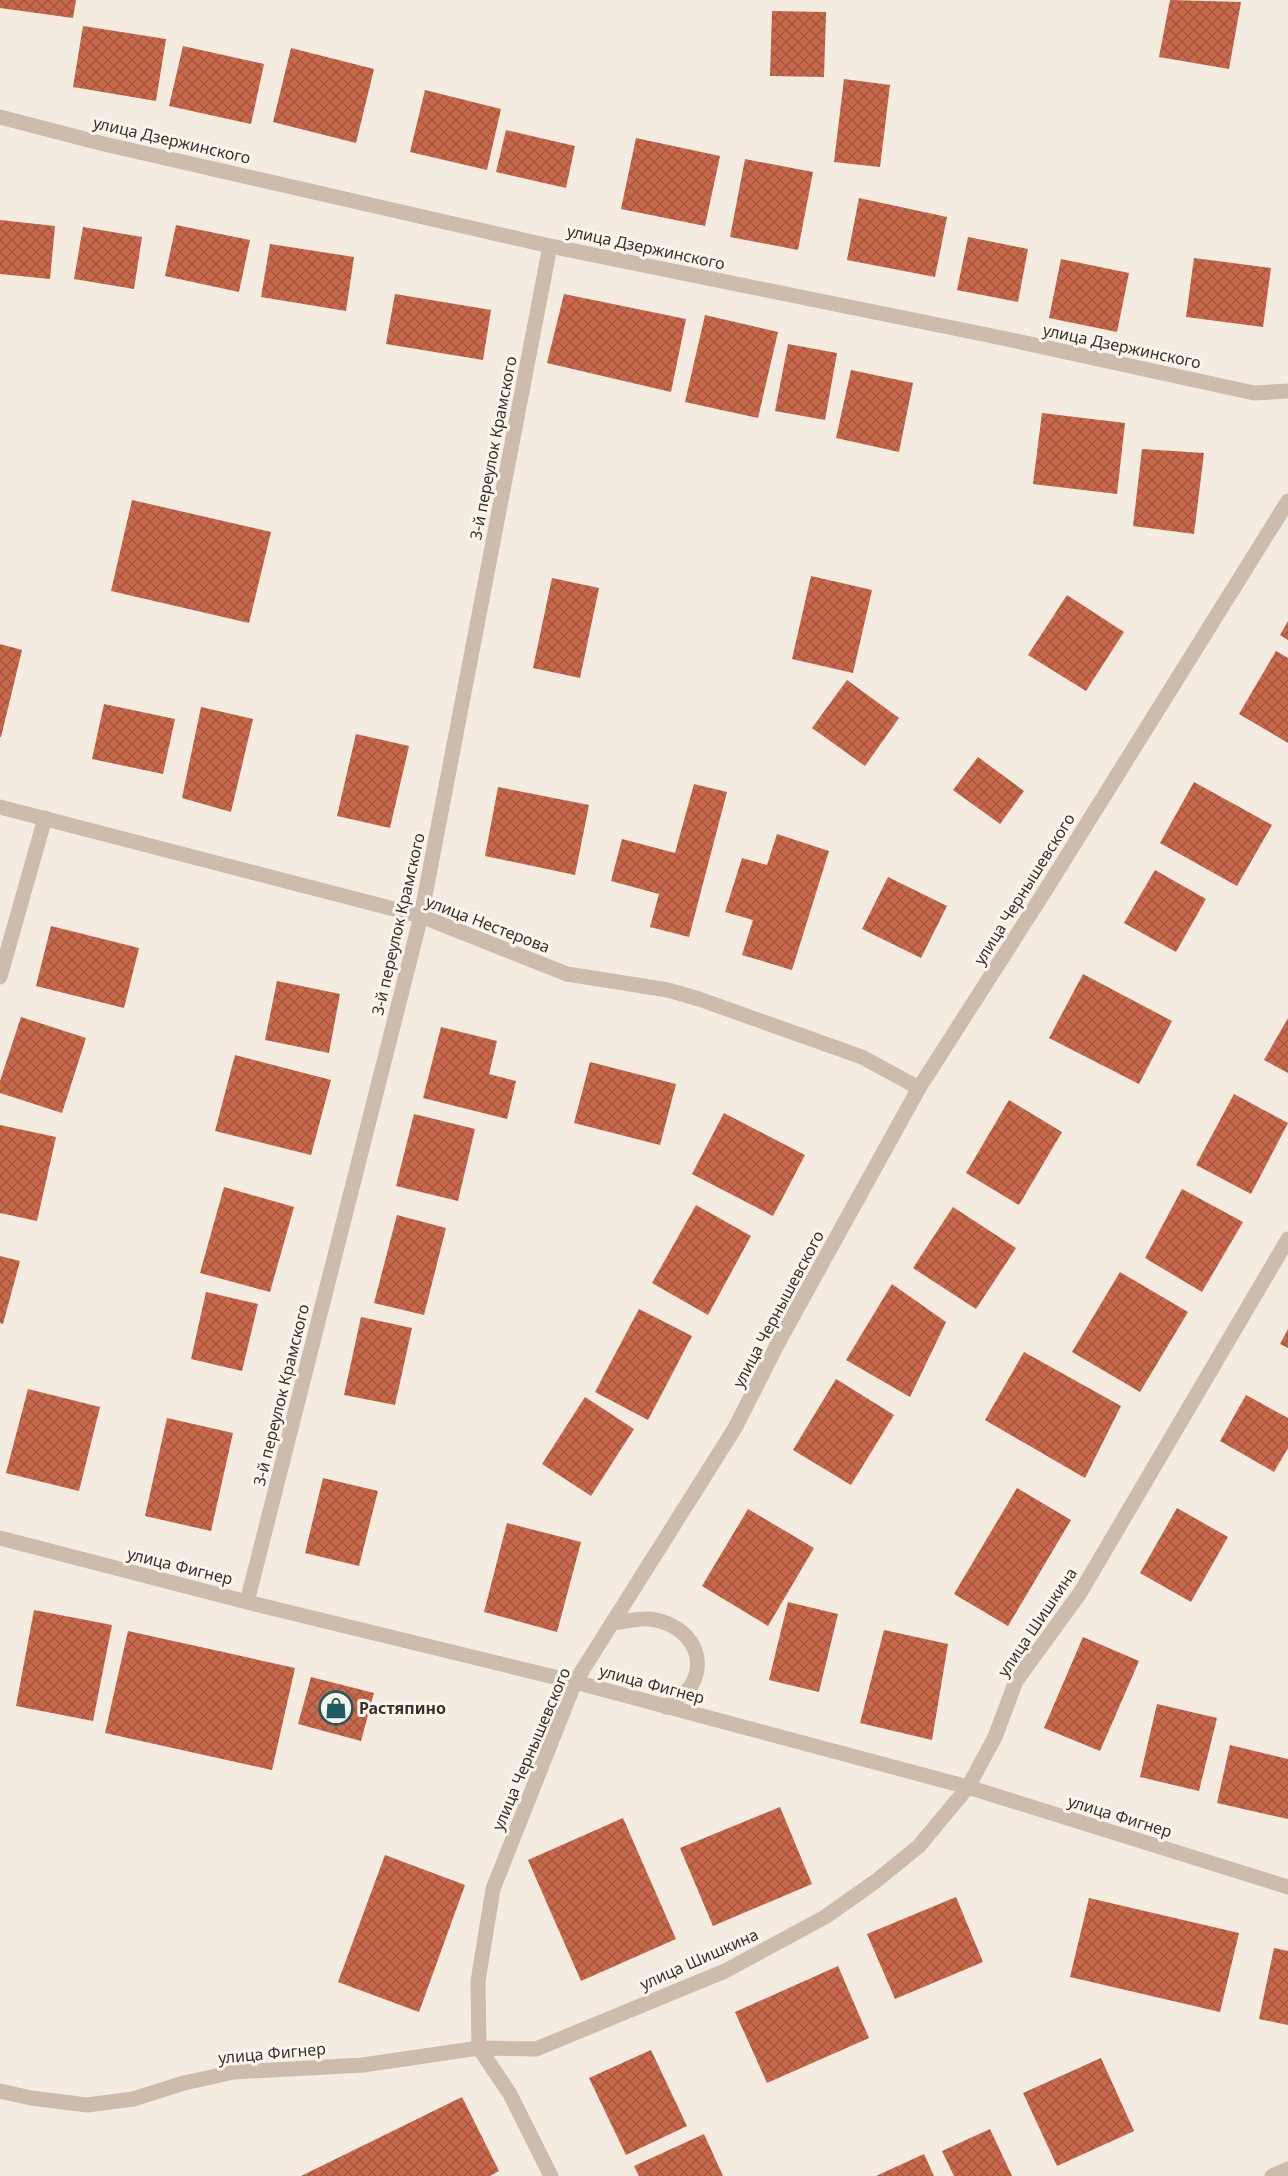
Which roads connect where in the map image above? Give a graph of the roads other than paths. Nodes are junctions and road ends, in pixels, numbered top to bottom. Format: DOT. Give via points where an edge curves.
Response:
graph roads {
  1 [pos="0,117"];
  2 [pos="550,246"];
  3 [pos="1288,391"];
  4 [pos="1288,501"];
  5 [pos="0,807"];
  6 [pos="45,818"];
  7 [pos="421,916"];
  8 [pos="0,977"];
  9 [pos="919,1088"];
  10 [pos="1288,1239"];
  11 [pos="0,1538"];
  12 [pos="248,1602"];
  13 [pos="612,1623"];
  14 [pos="575,1682"];
  15 [pos="666,1707"];
  16 [pos="968,1787"];
  17 [pos="1288,1887"];
  18 [pos="479,2048"];
  19 [pos="0,2091"];
  20 [pos="1288,2169"];
  21 [pos="551,2176"];
  22 [pos="1272,2176"];
  1 -- 2 [label="street, улица Дзержинского"];
  2 -- 3 [label="street, улица Дзержинского" via="1254,393"];
  2 -- 7 [label="street, 3-й переулок Крамского"];
  4 -- 9 [label="street, улица Чернышевского"];
  5 -- 6 [label="street, улица Нестерова"];
  6 -- 7 [label="street, улица Нестерова"];
  6 -- 8 [label="street"];
  7 -- 9 [label="street, улица Нестерова" via="567,974 668,990 699,999 862,1057"];
  7 -- 12 [label="street, 3-й переулок Крамского"];
  9 -- 13 [label="street, улица Чернышевского" via="735,1428"];
  10 -- 16 [label="street, улица Шишкина" via="1080,1593 1016,1681 994,1737"];
  11 -- 12 [label="street, улица Фигнер"];
  12 -- 14 [label="street, улица Фигнер"];
  13 -- 14 [label="street, улица Чернышевского"];
  13 -- 15 [label="street" via="649,1619 676,1626 695,1647 698,1668 690,1688"];
  14 -- 15 [label="street, улица Фигнер"];
  14 -- 18 [label="street, улица Чернышевского" via="493,1889 478,1981"];
  15 -- 16 [label="street, улица Фигнер"];
  16 -- 17 [label="street, улица Фигнер"];
  16 -- 18 [label="street, улица Шишкина" via="919,1846 876,1881 825,1917 765,1950 725,1971 536,2049"];
  18 -- 19 [label="street, улица Фигнер" via="363,2065 234,2072 133,2099 87,2105"];
  18 -- 21 [label="street" via="510,2094"];
  20 -- 22 [label="street"];
}
